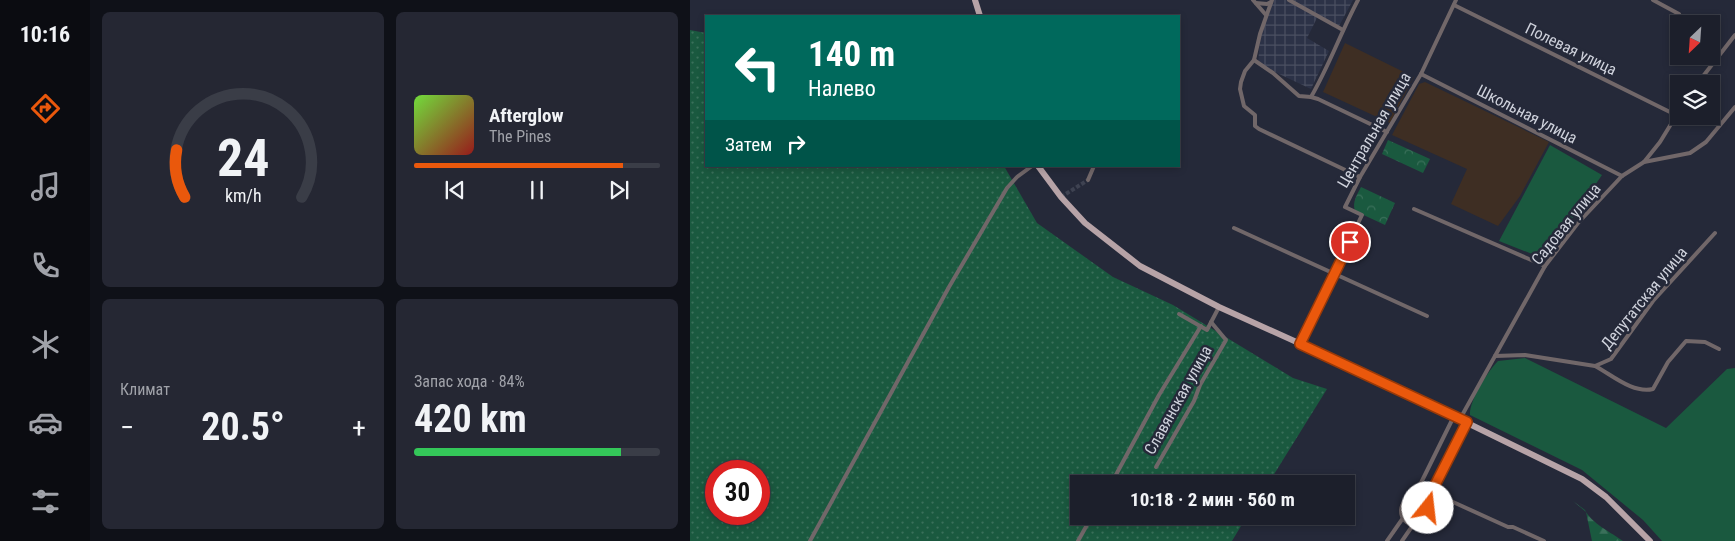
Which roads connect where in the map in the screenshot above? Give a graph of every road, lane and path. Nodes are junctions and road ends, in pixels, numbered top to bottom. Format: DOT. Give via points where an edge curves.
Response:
graph roads {
  1 [pos="975,0"];
  2 [pos="1289,0"];
  3 [pos="1358,0"];
  4 [pos="1456,0"];
  5 [pos="1653,0"];
  6 [pos="1254,1"];
  7 [pos="1272,1"];
  8 [pos="1454,5"];
  9 [pos="1679,14"];
  10 [pos="980,15"];
  11 [pos="1266,16"];
  12 [pos="1343,30"];
  13 [pos="1735,35"];
  14 [pos="1254,60"];
  15 [pos="1422,74"];
  16 [pos="1704,75"];
  17 [pos="1311,97"];
  18 [pos="1735,107"];
  19 [pos="1670,109"];
  20 [pos="1671,125"];
  21 [pos="1387,132"];
  22 [pos="1644,162"];
  23 [pos="1031,167"];
  24 [pos="1039,167"];
  25 [pos="1094,167"];
  26 [pos="1360,176"];
  27 [pos="1622,176"];
  28 [pos="1088,180"];
  29 [pos="1414,209"];
  30 [pos="1234,228"];
  31 [pos="1715,233"];
  32 [pos="1545,266"];
  33 [pos="1334,273"];
  34 [pos="1219,307"];
  35 [pos="1180,314"];
  36 [pos="1427,316"];
  37 [pos="1211,322"];
  38 [pos="1201,326"];
  39 [pos="1300,344"];
  40 [pos="1719,349"];
  41 [pos="1495,356"];
  42 [pos="1595,366"];
  43 [pos="1457,417"];
  44 [pos="1467,422"];
  45 [pos="1156,467"];
  46 [pos="1116,475"];
  47 [pos="1432,492"];
  48 [pos="1414,498"];
  49 [pos="1426,503"];
  50 [pos="1403,518"];
  51 [pos="1087,525"];
  52 [pos="1413,525"];
  53 [pos="810,541"];
  54 [pos="1078,541"];
  55 [pos="1387,541"];
  56 [pos="1402,541"];
  57 [pos="1544,541"];
  58 [pos="1650,541"];
  1 -- 10 [label="main road"];
  2 -- 12 [label="street"];
  3 -- 12 [label="street"];
  4 -- 8 [label="street, Центральная улица"];
  5 -- 9 [label="street"];
  6 -- 7 [label="street" via="1267,4"];
  6 -- 11 [label="street"];
  7 -- 11 [label="street"];
  8 -- 15 [label="street, Центральная улица"];
  8 -- 19 [label="street, Полевая улица"];
  11 -- 14 [label="street"];
  12 -- 17 [label="street"];
  13 -- 16 [label="street"];
  14 -- 17 [label="street" via="1299,96"];
  14 -- 26 [label="street" via="1245,72 1240,89 1244,106 1255,115 1255,126"];
  15 -- 21 [label="street, Центральная улица"];
  15 -- 27 [label="street, Школьная улица"];
  17 -- 21 [label="street"];
  18 -- 22 [label="street" via="1706,142 1690,153"];
  20 -- 22 [label="street, Садовая улица"];
  21 -- 26 [label="street, Центральная улица"];
  22 -- 27 [label="street, Садовая улица"];
  23 -- 53 [label="street" via="1007,188"];
  24 -- 34 [label="main road" via="1069,206 1106,241 1140,266"];
  25 -- 28 [label="street"];
  26 -- 33 [label="street, Центральная улица" via="1345,206 1362,215"];
  27 -- 32 [label="street, Садовая улица" via="1578,223"];
  29 -- 32 [label="street"];
  30 -- 33 [label="street"];
  31 -- 42 [label="street, Депутатская улица" via="1653,301 1611,359"];
  32 -- 41 [label="street, Садовая улица"];
  33 -- 36 [label="street"];
  33 -- 39 [label="street, Центральная улица"];
  34 -- 37 [label="street"];
  34 -- 39 [label="main road"];
  35 -- 38 [label="street"];
  37 -- 38 [label="street" via="1207,330"];
  37 -- 45 [label="street, Славянская улица" via="1226,340"];
  38 -- 46 [label="street"];
  39 -- 43 [label="main road"];
  40 -- 42 [label="street" via="1705,342 1686,341 1668,362 1653,389 1645,391"];
  41 -- 42 [label="street, Депутатская улица" via="1525,355"];
  41 -- 43 [label="street, Садовая улица"];
  43 -- 44 [label="main road"];
  43 -- 48 [label="street, Садовая улица"];
  44 -- 47 [label="street"];
  44 -- 58 [label="main road" via="1582,479 1606,497"];
  47 -- 49 [label="street"];
  47 -- 57 [label="street"];
  48 -- 49 [label="street"];
  48 -- 50 [label="street" via="1403,505"];
  49 -- 52 [label="street" via="1427,518"];
  50 -- 52 [label="street"];
  50 -- 55 [label="street"];
  51 -- 54 [label="street"];
  52 -- 56 [label="street"];
}
